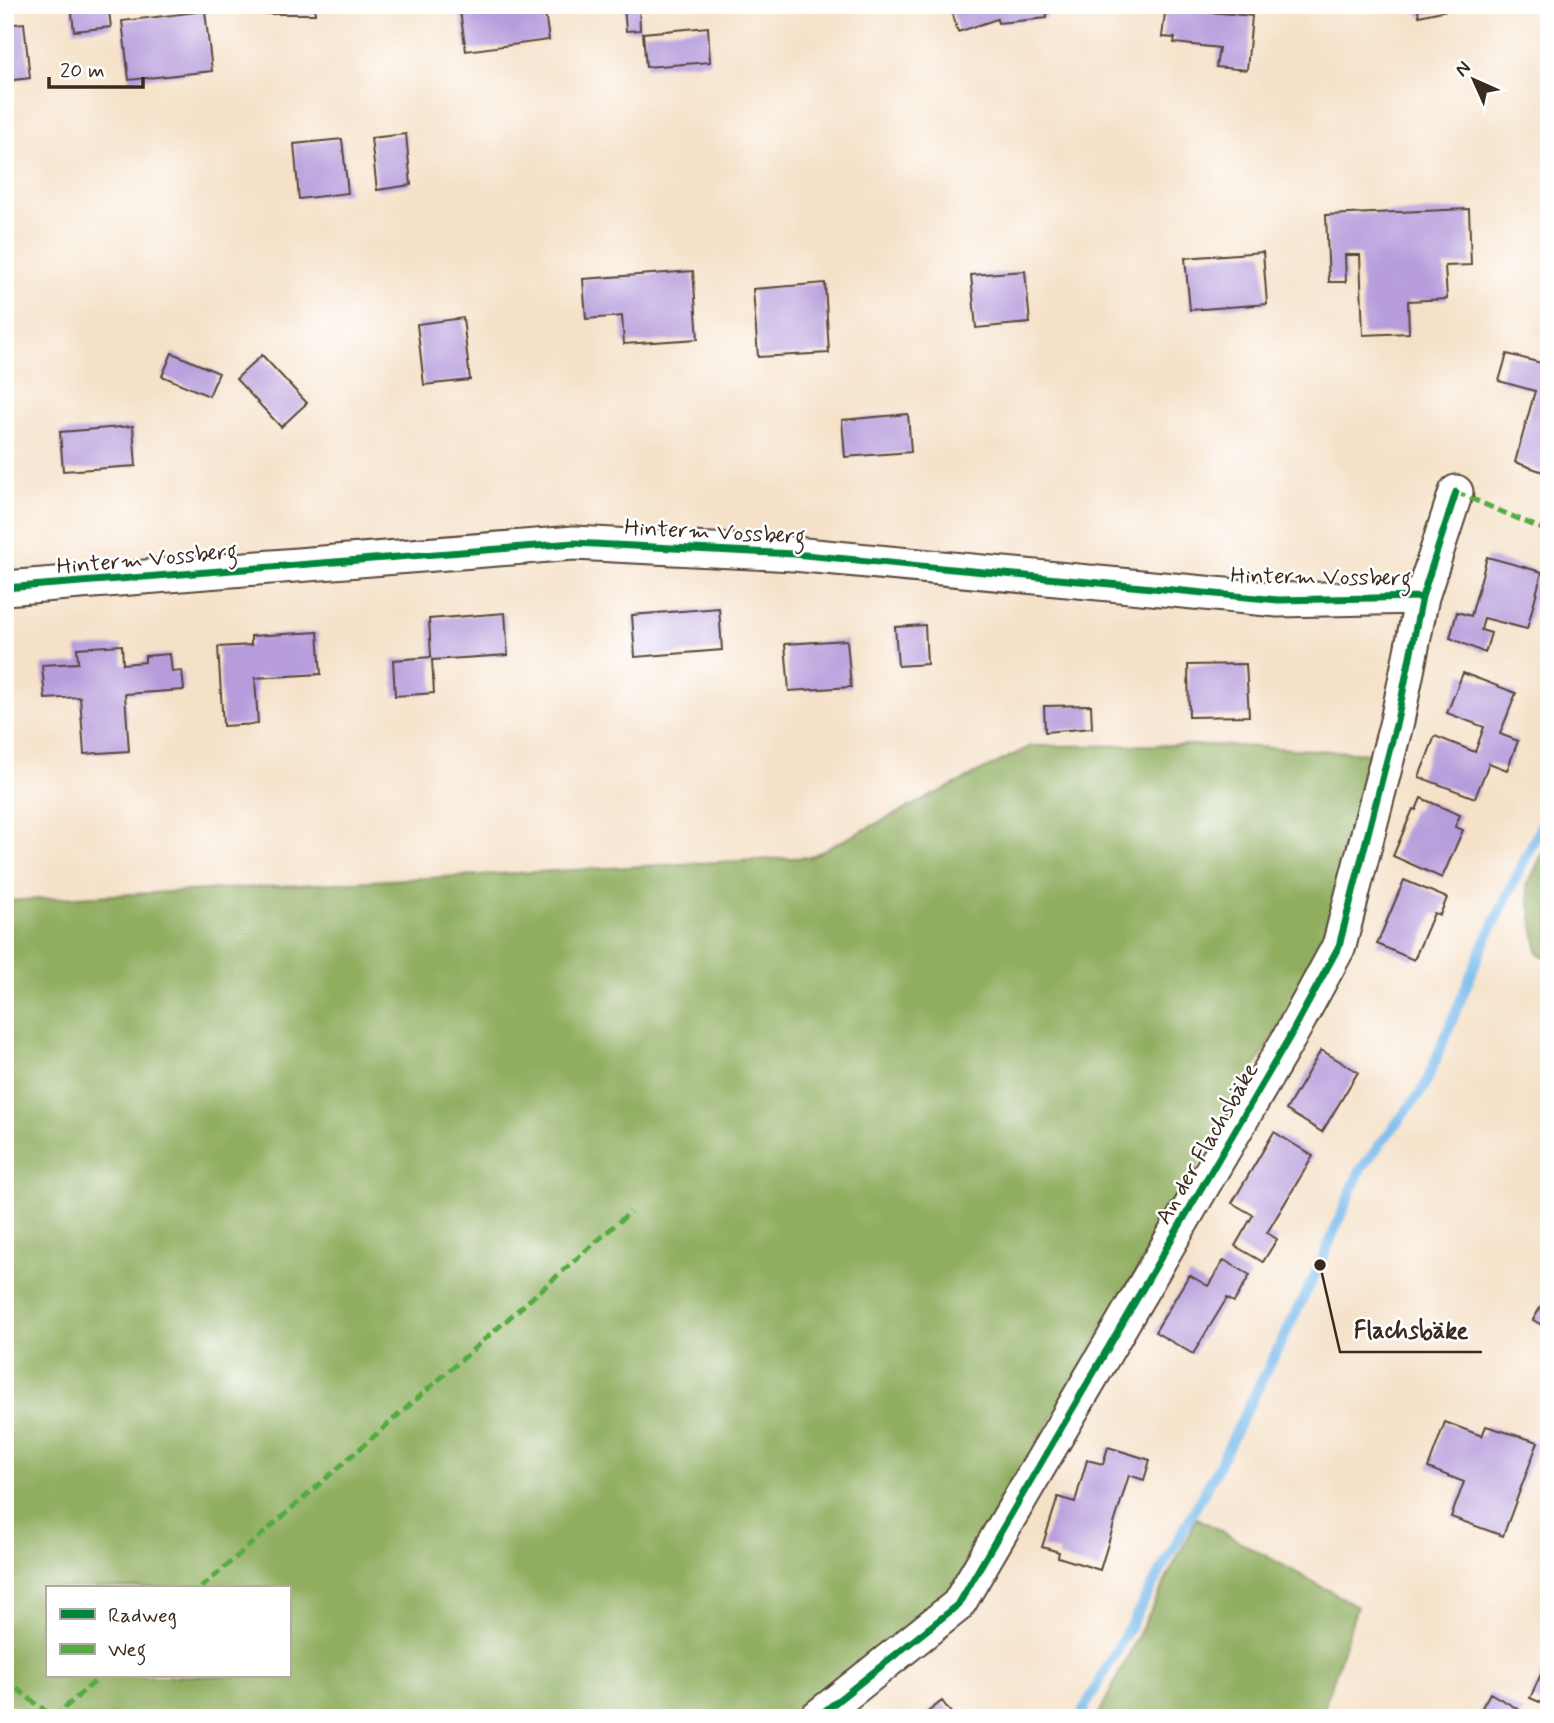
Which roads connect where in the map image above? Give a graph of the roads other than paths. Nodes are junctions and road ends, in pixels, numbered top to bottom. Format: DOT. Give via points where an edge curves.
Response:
graph roads {
  1 [pos="1456,492"];
  2 [pos="5,588"];
  3 [pos="1422,597"];
  4 [pos="816,1718"];
  1 -- 3 [label="street, An der Flachsbäke"];
  2 -- 3 [label="street, Hinterm Vossberg" via="575,543 794,554 1278,600"];
  3 -- 4 [label="street, An der Flachsbäke" via="1397,721 1339,946 958,1605"];
}
